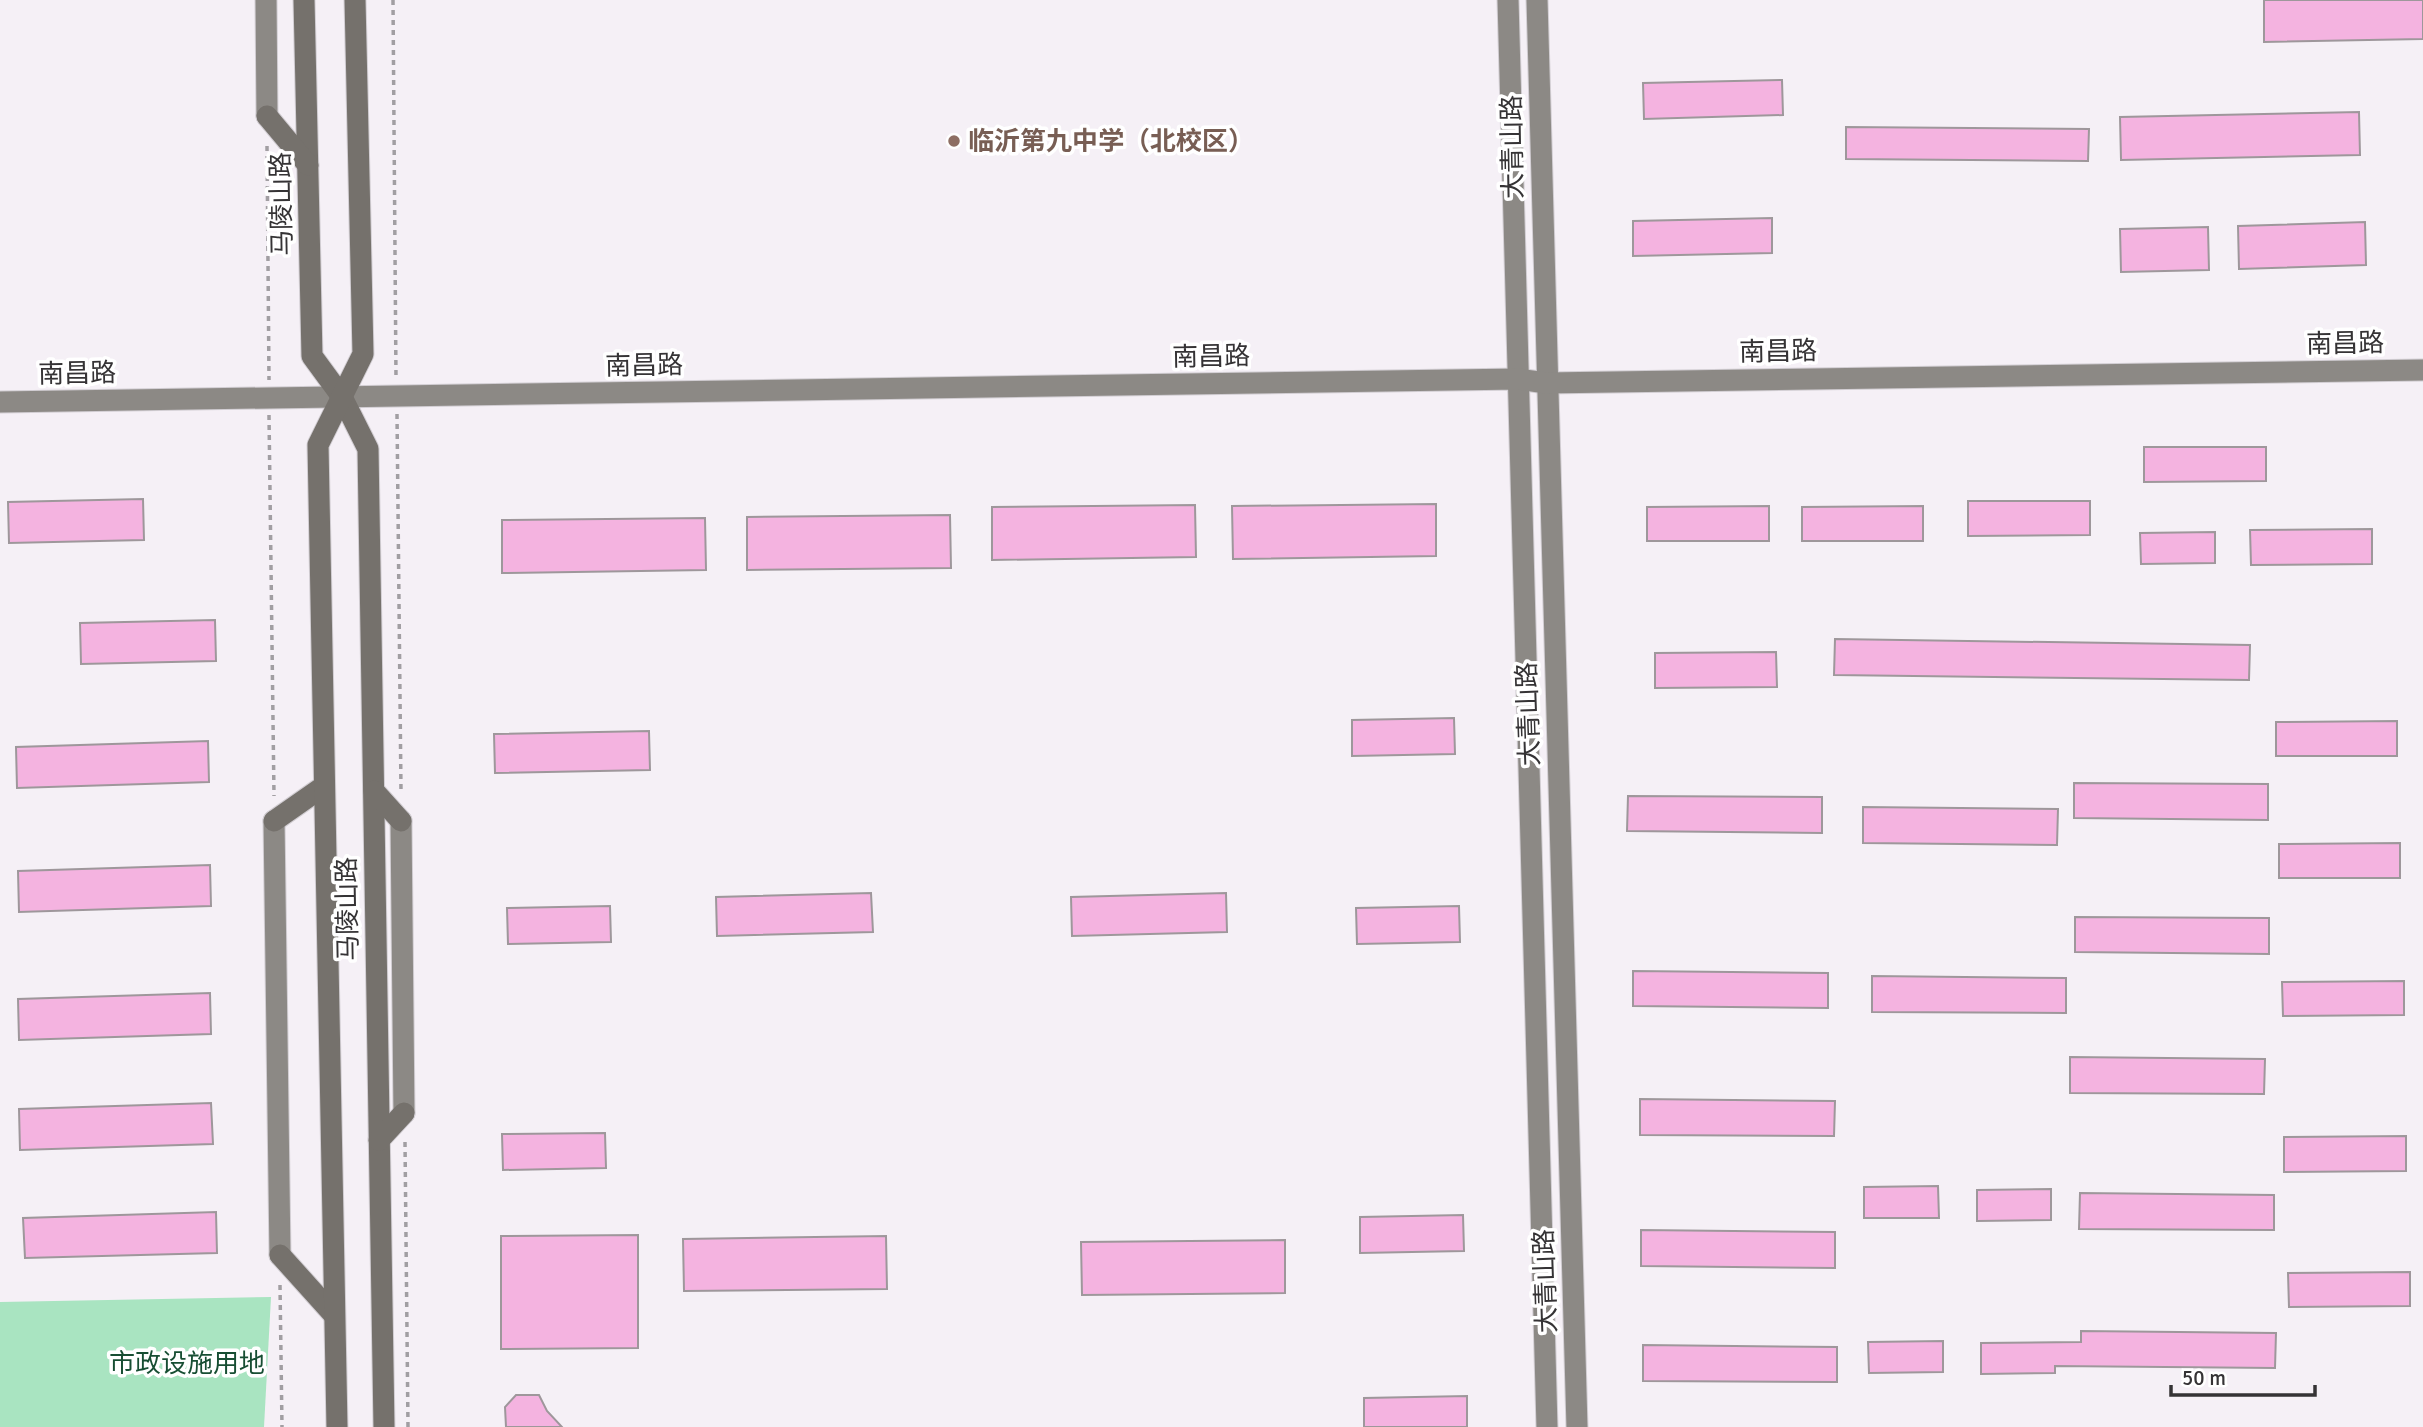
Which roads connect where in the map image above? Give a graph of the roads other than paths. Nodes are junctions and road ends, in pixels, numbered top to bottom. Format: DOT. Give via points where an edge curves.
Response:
graph roads {
  1 [pos="266,0"];
  2 [pos="304,0"];
  3 [pos="355,0"];
  4 [pos="1508,0"];
  5 [pos="1537,0"];
  6 [pos="267,116"];
  7 [pos="308,165"];
  8 [pos="2423,370"];
  9 [pos="1518,379"];
  10 [pos="1546,383"];
  11 [pos="342,397"];
  12 [pos="0,402"];
  13 [pos="324,786"];
  14 [pos="374,791"];
  15 [pos="274,821"];
  16 [pos="401,821"];
  17 [pos="404,1113"];
  18 [pos="379,1140"];
  19 [pos="280,1255"];
  20 [pos="334,1315"];
  21 [pos="337,1427"];
  22 [pos="384,1427"];
  23 [pos="1547,1427"];
  24 [pos="1577,1427"];
  1 -- 6 [label="street"];
  2 -- 7 [label="main road, 马陵山路"];
  3 -- 11 [label="main road, 马陵山路" via="363,354"];
  4 -- 9 [label="street, 大青山路"];
  5 -- 10 [label="street, 大青山路"];
  6 -- 7 [label="main road"];
  7 -- 11 [label="main road, 马陵山路" via="312,356"];
  8 -- 10 [label="street, 南昌路"];
  9 -- 10 [label="street, 南昌路"];
  9 -- 11 [label="street, 南昌路"];
  9 -- 23 [label="street, 大青山路"];
  10 -- 24 [label="street, 大青山路"];
  11 -- 12 [label="street, 南昌路"];
  11 -- 13 [label="main road, 马陵山路" via="318,445"];
  11 -- 14 [label="main road, 马陵山路" via="368,449"];
  13 -- 15 [label="main road"];
  13 -- 20 [label="main road, 马陵山路"];
  14 -- 16 [label="main road"];
  14 -- 18 [label="main road, 马陵山路"];
  15 -- 19 [label="street"];
  16 -- 17 [label="street"];
  17 -- 18 [label="main road"];
  18 -- 22 [label="main road, 马陵山路"];
  19 -- 20 [label="main road"];
  20 -- 21 [label="main road, 马陵山路"];
}
